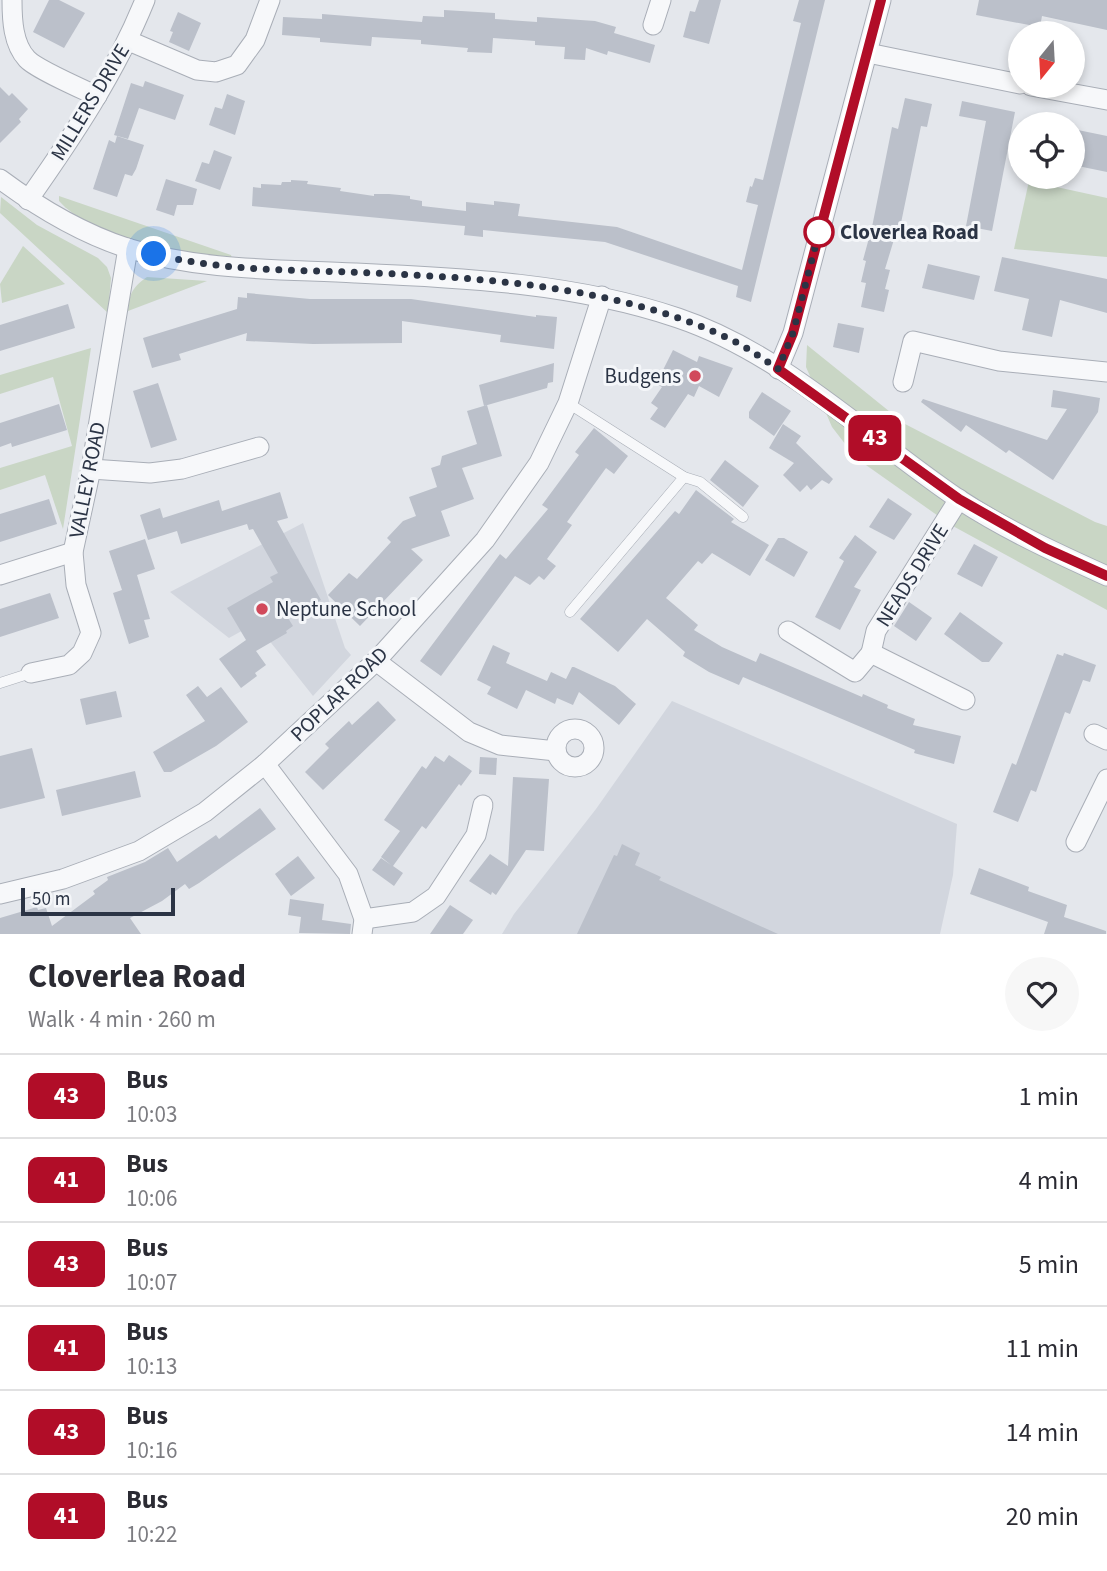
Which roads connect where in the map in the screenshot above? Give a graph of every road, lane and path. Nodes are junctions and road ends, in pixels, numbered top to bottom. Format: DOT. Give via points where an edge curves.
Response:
graph roads {
  1 [pos="12,0"];
  2 [pos="145,0"];
  3 [pos="270,0"];
  4 [pos="662,0"];
  5 [pos="881,0"];
  6 [pos="653,25"];
  7 [pos="128,41"];
  8 [pos="868,53"];
  9 [pos="1008,82"];
  10 [pos="97,96"];
  11 [pos="1085,96"];
  12 [pos="1107,100"];
  13 [pos="0,179"];
  14 [pos="29,200"];
  15 [pos="128,248"];
  16 [pos="602,296"];
  17 [pos="778,369"];
  18 [pos="1107,372"];
  19 [pos="903,383"];
  20 [pos="568,402"];
  21 [pos="259,447"];
  22 [pos="91,469"];
  23 [pos="684,477"];
  24 [pos="959,499"];
  25 [pos="743,517"];
  26 [pos="73,552"];
  27 [pos="0,575"];
  28 [pos="1107,576"];
  29 [pos="569,612"];
  30 [pos="788,631"];
  31 [pos="871,653"];
  32 [pos="376,661"];
  33 [pos="31,673"];
  34 [pos="0,683"];
  35 [pos="965,700"];
  36 [pos="556,751"];
  37 [pos="265,765"];
  38 [pos="1107,779"];
  39 [pos="483,805"];
  40 [pos="1076,842"];
  41 [pos="0,894"];
  42 [pos="363,927"];
  1 -- 10 [label="street" via="17,43 28,60"];
  2 -- 7 [label="street, MILLERS DRIVE"];
  3 -- 7 [label="street" via="255,40 237,65 216,72 197,70"];
  4 -- 6 [label="street"];
  5 -- 8 [label="street"];
  7 -- 10 [label="street, MILLERS DRIVE"];
  8 -- 9 [label="street"];
  8 -- 17 [label="street" via="793,333"];
  10 -- 14 [label="street, MILLERS DRIVE"];
  11 -- 12 [label="street"];
  13 -- 14 [label="street"];
  14 -- 15 [label="street" via="79,229"];
  15 -- 16 [label="street" via="181,261 244,268 455,279"];
  15 -- 22 [label="street, VALLEY ROAD"];
  16 -- 17 [label="street" via="682,320 738,344"];
  16 -- 20 [label="street, POPLAR ROAD"];
  17 -- 24 [label="street"];
  18 -- 19 [label="street" via="999,361 913,341"];
  20 -- 23 [label="lane"];
  20 -- 32 [label="street, POPLAR ROAD" via="539,463 485,540"];
  21 -- 22 [label="street" via="150,473"];
  22 -- 26 [label="street, VALLEY ROAD"];
  23 -- 25 [label="lane" via="700,482"];
  23 -- 29 [label="lane"];
  24 -- 28 [label="street" via="1045,548"];
  24 -- 31 [label="street, NEADS DRIVE" via="876,631"];
  26 -- 27 [label="street"];
  26 -- 33 [label="street, VALLEY ROAD" via="76,585 91,633 82,653 69,665"];
  30 -- 31 [label="street, NEADS DRIVE" via="855,672"];
  31 -- 35 [label="street, NEADS DRIVE"];
  32 -- 36 [label="street" via="469,732 500,745"];
  32 -- 37 [label="street, POPLAR ROAD"];
  33 -- 34 [label="lane"];
  37 -- 41 [label="street, POPLAR ROAD" via="205,812 139,851"];
  37 -- 42 [label="street" via="348,874"];
  38 -- 40 [label="street"];
  39 -- 42 [label="street" via="477,835 436,896 413,912"];
}
